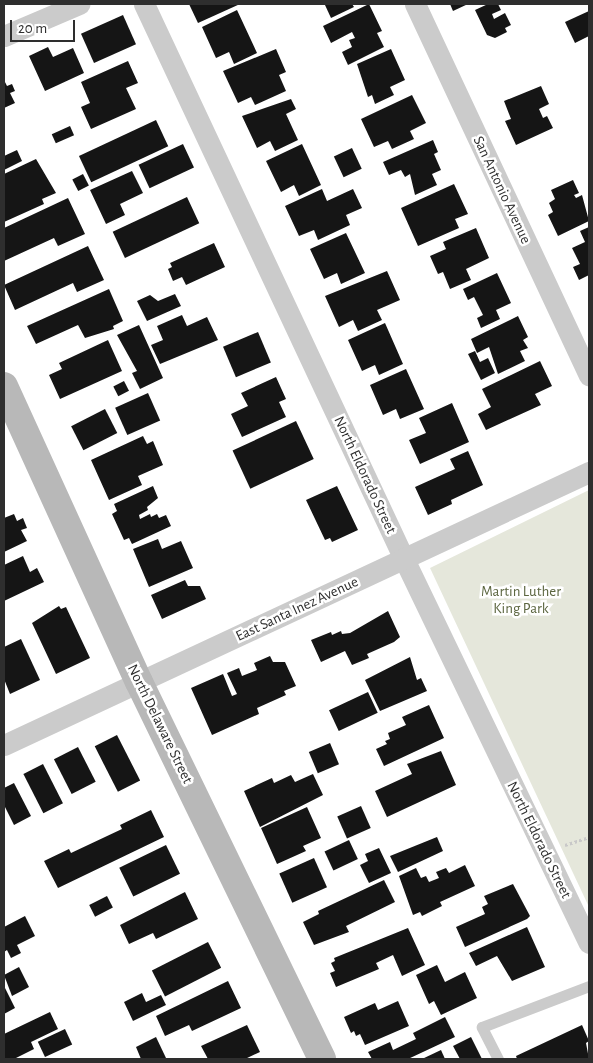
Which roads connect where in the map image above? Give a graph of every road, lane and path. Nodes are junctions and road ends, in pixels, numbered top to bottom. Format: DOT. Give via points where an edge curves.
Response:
graph roads {
  1 [pos="79,4"];
  2 [pos="144,4"];
  3 [pos="415,4"];
  4 [pos="4,36"];
  5 [pos="589,376"];
  6 [pos="4,386"];
  7 [pos="589,472"];
  8 [pos="404,559"];
  9 [pos="139,682"];
  10 [pos="4,745"];
  11 [pos="589,943"];
  12 [pos="589,986"];
  13 [pos="322,1059"];
  14 [pos="498,1059"];
  1 -- 4 [label="street"];
  2 -- 8 [label="street, North Eldorado Street"];
  3 -- 5 [label="street, San Antonio Avenue"];
  6 -- 9 [label="main road, North Delaware Street"];
  7 -- 8 [label="street, East Santa Inez Avenue"];
  8 -- 9 [label="street, East Santa Inez Avenue"];
  8 -- 11 [label="street, North Eldorado Street"];
  9 -- 10 [label="street, East Santa Inez Avenue"];
  9 -- 13 [label="main road, North Delaware Street"];
  12 -- 14 [label="lane" via="482,1027"];
}
